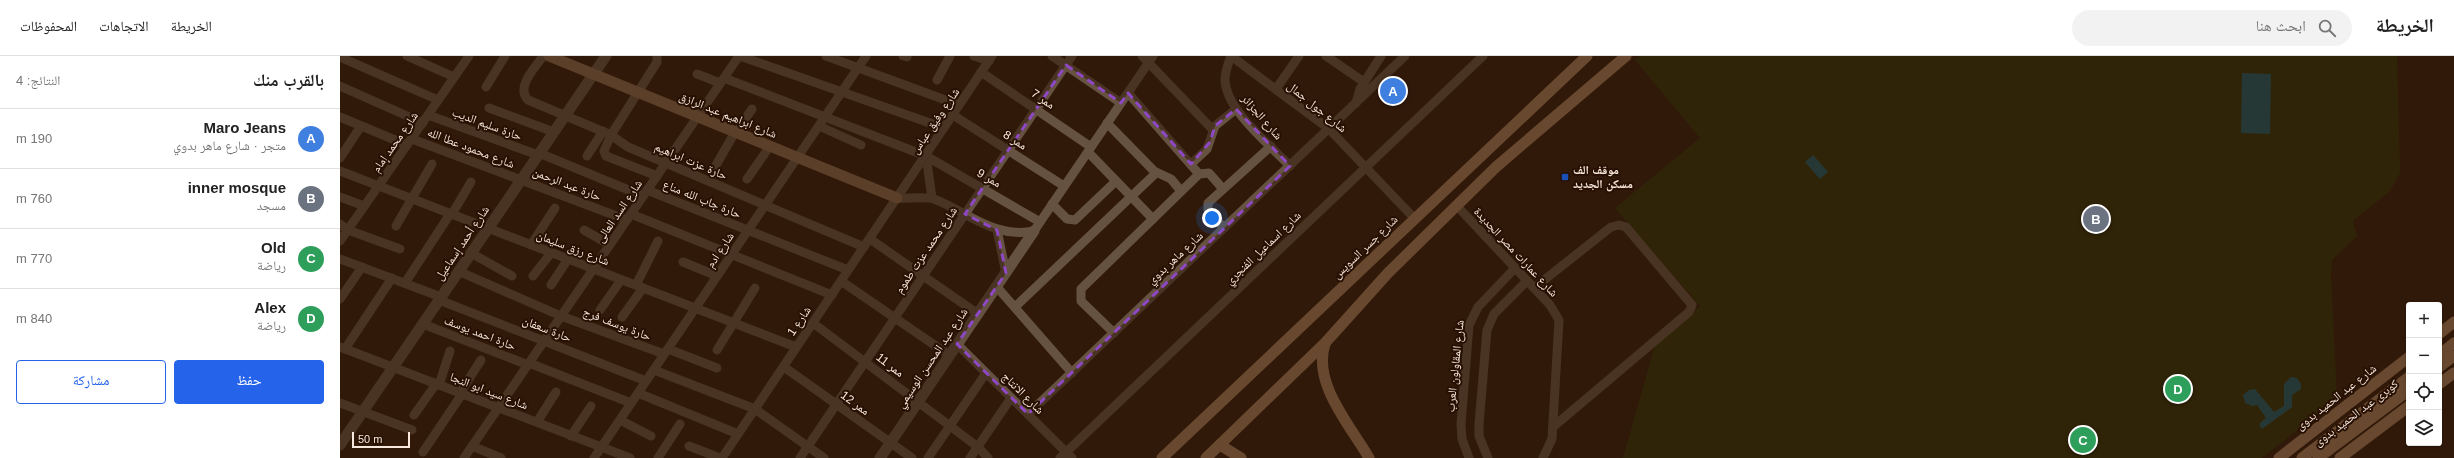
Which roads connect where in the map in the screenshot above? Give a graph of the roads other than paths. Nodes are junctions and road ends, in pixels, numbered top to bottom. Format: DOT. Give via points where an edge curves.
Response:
graph roads {
  1 [pos="407,56"];
  2 [pos="469,56"];
  3 [pos="505,56"];
  4 [pos="543,56"];
  5 [pos="549,56"];
  6 [pos="606,56"];
  7 [pos="657,56"];
  8 [pos="739,56"];
  9 [pos="826,56"];
  10 [pos="866,56"];
  11 [pos="950,56"];
  12 [pos="974,56"];
  13 [pos="1052,56"];
  14 [pos="1072,56"];
  15 [pos="1231,56"];
  16 [pos="1299,56"];
  17 [pos="1326,56"];
  18 [pos="1381,56"];
  19 [pos="1405,56"];
  20 [pos="1483,56"];
  21 [pos="1587,56"];
  22 [pos="1626,56"];
  23 [pos="340,57"];
  24 [pos="1148,58"];
  25 [pos="990,59"];
  26 [pos="1066,65"];
  27 [pos="858,67"];
  28 [pos="981,72"];
  29 [pos="593,74"];
  30 [pos="697,74"];
  31 [pos="454,78"];
  32 [pos="722,80"];
  33 [pos="937,80"];
  34 [pos="1364,82"];
  35 [pos="340,86"];
  36 [pos="486,87"];
  37 [pos="1276,89"];
  38 [pos="638,92"];
  39 [pos="842,92"];
  40 [pos="1128,93"];
  41 [pos="438,100"];
  42 [pos="1121,103"];
  43 [pos="1356,103"];
  44 [pos="959,105"];
  45 [pos="489,108"];
  46 [pos="752,109"];
  47 [pos="1036,109"];
  48 [pos="1236,109"];
  49 [pos="428,115"];
  50 [pos="565,115"];
  51 [pos="953,115"];
  52 [pos="340,117"];
  53 [pos="698,117"];
  54 [pos="825,117"];
  55 [pos="422,123"];
  56 [pos="1107,123"];
  57 [pos="361,126"];
  58 [pos="819,126"];
  59 [pos="944,128"];
  60 [pos="1329,129"];
  61 [pos="1213,130"];
  62 [pos="554,132"];
  63 [pos="735,132"];
  64 [pos="607,133"];
  65 [pos="409,142"];
  66 [pos="861,145"];
  67 [pos="770,146"];
  68 [pos="1271,146"];
  69 [pos="1089,149"];
  70 [pos="1008,150"];
  71 [pos="538,154"];
  72 [pos="587,156"];
  73 [pos="926,156"];
  74 [pos="340,158"];
  75 [pos="798,158"];
  76 [pos="666,163"];
  77 [pos="432,164"];
  78 [pos="1190,164"];
  79 [pos="1290,166"];
  80 [pos="715,167"];
  81 [pos="1366,168"];
  82 [pos="340,171"];
  83 [pos="1156,173"];
  84 [pos="1198,174"];
  85 [pos="657,176"];
  86 [pos="747,179"];
  87 [pos="521,180"];
  88 [pos="1116,181"];
  89 [pos="471,182"];
  90 [pos="379,186"];
  91 [pos="1064,186"];
  92 [pos="982,188"];
  93 [pos="1223,189"];
  94 [pos="1181,191"];
  95 [pos="645,193"];
  96 [pos="340,196"];
  97 [pos="1132,197"];
  98 [pos="897,198"];
  99 [pos="932,198"];
  100 [pos="412,199"];
  101 [pos="1052,204"];
  102 [pos="765,205"];
  103 [pos="1456,205"];
  104 [pos="364,206"];
  105 [pos="554,208"];
  106 [pos="451,214"];
  107 [pos="965,214"];
  108 [pos="629,217"];
  109 [pos="1414,218"];
  110 [pos="1152,219"];
  111 [pos="340,224"];
  112 [pos="396,226"];
  113 [pos="1037,226"];
  114 [pos="488,228"];
  115 [pos="1224,228"];
  116 [pos="348,230"];
  117 [pos="584,230"];
  118 [pos="749,230"];
  119 [pos="997,230"];
  120 [pos="658,241"];
  121 [pos="340,242"];
  122 [pos="867,243"];
  123 [pos="531,245"];
  124 [pos="610,245"];
  125 [pos="400,249"];
  126 [pos="471,253"];
  127 [pos="552,253"];
  128 [pos="732,254"];
  129 [pos="340,259"];
  130 [pos="568,259"];
  131 [pos="683,262"];
  132 [pos="362,267"];
  133 [pos="1516,268"];
  134 [pos="594,269"];
  135 [pos="848,270"];
  136 [pos="458,271"];
  137 [pos="1006,273"];
  138 [pos="512,276"];
  139 [pos="533,276"];
  140 [pos="717,276"];
  141 [pos="923,276"];
  142 [pos="392,278"];
  143 [pos="621,280"];
  144 [pos="841,281"];
  145 [pos="1527,281"];
  146 [pos="406,283"];
  147 [pos="551,285"];
  148 [pos="996,286"];
  149 [pos="640,287"];
  150 [pos="755,288"];
  151 [pos="1534,288"];
  152 [pos="832,295"];
  153 [pos="440,298"];
  154 [pos="340,299"];
  155 [pos="1015,307"];
  156 [pos="696,308"];
  157 [pos="600,310"];
  158 [pos="978,314"];
  159 [pos="561,316"];
  160 [pos="622,317"];
  161 [pos="895,318"];
  162 [pos="733,323"];
  163 [pos="813,323"];
  164 [pos="422,324"];
  165 [pos="2452,325"];
  166 [pos="2442,332"];
  167 [pos="1114,333"];
  168 [pos="544,341"];
  169 [pos="1325,343"];
  170 [pos="957,344"];
  171 [pos="796,347"];
  172 [pos="343,348"];
  173 [pos="2453,349"];
  174 [pos="717,350"];
  175 [pos="450,351"];
  176 [pos="666,352"];
  177 [pos="2442,354"];
  178 [pos="950,355"];
  179 [pos="2406,359"];
  180 [pos="481,360"];
  181 [pos="865,362"];
  182 [pos="2442,363"];
  183 [pos="528,364"];
  184 [pos="393,367"];
  185 [pos="784,367"];
  186 [pos="718,368"];
  187 [pos="654,370"];
  188 [pos="986,373"];
  189 [pos="1072,373"];
  190 [pos="2454,373"];
  191 [pos="2406,379"];
  192 [pos="646,381"];
  193 [pos="2442,382"];
  194 [pos="438,384"];
  195 [pos="556,392"];
  196 [pos="2406,392"];
  197 [pos="461,393"];
  198 [pos="638,393"];
  199 [pos="1011,398"];
  200 [pos="918,401"];
  201 [pos="340,403"];
  202 [pos="631,403"];
  203 [pos="836,404"];
  204 [pos="591,406"];
  205 [pos="498,408"];
  206 [pos="2406,408"];
  207 [pos="755,409"];
  208 [pos="363,411"];
  209 [pos="1028,414"];
  210 [pos="414,415"];
  211 [pos="620,420"];
  212 [pos="537,422"];
  213 [pos="680,424"];
  214 [pos="950,426"];
  215 [pos="1553,427"];
  216 [pos="412,430"];
  217 [pos="738,434"];
  218 [pos="572,436"];
  219 [pos="651,436"];
  220 [pos="890,443"];
  221 [pos="340,445"];
  222 [pos="1220,445"];
  223 [pos="472,446"];
  224 [pos="689,446"];
  225 [pos="808,446"];
  226 [pos="978,446"];
  227 [pos="601,447"];
  228 [pos="423,452"];
  229 [pos="1066,456"];
  230 [pos="464,458"];
  231 [pos="501,458"];
  232 [pos="594,458"];
  233 [pos="630,458"];
  234 [pos="658,458"];
  235 [pos="721,458"];
  236 [pos="800,458"];
  237 [pos="824,458"];
  238 [pos="880,458"];
  239 [pos="912,458"];
  240 [pos="928,458"];
  241 [pos="970,458"];
  242 [pos="988,458"];
  243 [pos="1162,458"];
  244 [pos="1206,458"];
  245 [pos="1241,458"];
  246 [pos="1369,458"];
  247 [pos="1469,458"];
  248 [pos="1488,458"];
  249 [pos="1542,458"];
  250 [pos="2279,458"];
  251 [pos="2302,458"];
  252 [pos="2318,458"];
  253 [pos="2340,458"];
  1 -- 31 [label="street"];
  2 -- 31 [label="street, شارع محمد إمام"];
  3 -- 36 [label="street"];
  4 -- 50 [label="street, حارة عزت ابراهيم" via="524,86 524,95 528,100"];
  5 -- 29 [label="main road, شارع ابراهيم عبد الرازق"];
  6 -- 29 [label="street, شارع أحمد إسماعيل"];
  7 -- 38 [label="street" via="657,62"];
  8 -- 32 [label="street, شارع السد العالى"];
  8 -- 39 [label="street"];
  9 -- 27 [label="street"];
  10 -- 27 [label="street, شارع ادم"];
  11 -- 33 [label="street"];
  12 -- 25 [label="street"];
  13 -- 26 [label="street"];
  14 -- 26 [label="street, شارع محمد عزت طموم"];
  15 -- 37 [label="street, شارع جول جمال"];
  15 -- 48 [label="street, شارع الجزائر" via="1225,80 1227,92"];
  16 -- 37 [label="street"];
  17 -- 34 [label="street"];
  18 -- 34 [label="street, شارع ماهر بدوي"];
  19 -- 43 [label="street, شارع ماهر بدوي"];
  20 -- 81 [label="street, شارع اسماعيل الفنجري"];
  21 -- 109 [label="main road, شارع جسر السويس"];
  22 -- 103 [label="main road" via="1496,166"];
  23 -- 41 [label="street"];
  24 -- 40 [label="street, شارع عبد المحسن الوسيمي"];
  24 -- 61 [label="street"];
  25 -- 28 [label="street, شارع وفيق عباس"];
  26 -- 42 [label="street"];
  26 -- 47 [label="street, شارع محمد عزت طموم"];
  27 -- 39 [label="street, شارع ادم"];
  27 -- 44 [label="street"];
  28 -- 44 [label="street, شارع وفيق عباس"];
  28 -- 47 [label="street, ممر 7"];
  29 -- 38 [label="main road, شارع ابراهيم عبد الرازق"];
  29 -- 50 [label="street, شارع أحمد إسماعيل"];
  30 -- 32 [label="street, ممر 9"];
  31 -- 41 [label="street, شارع محمد إمام"];
  32 -- 53 [label="street, شارع السد العالى"];
  32 -- 54 [label="street, ممر 9"];
  34 -- 43 [label="street, شارع ماهر بدوي"];
  35 -- 55 [label="street"];
  37 -- 60 [label="street, شارع جول جمال"];
  38 -- 53 [label="main road, شارع ابراهيم عبد الرازق"];
  38 -- 64 [label="street"];
  39 -- 54 [label="street, شارع ادم"];
  39 -- 59 [label="street"];
  40 -- 42 [label="street, شارع عبد المحسن الوسيمي"];
  40 -- 78 [label="street"];
  41 -- 49 [label="street, شارع محمد إمام"];
  42 -- 56 [label="street, شارع عبد المحسن الوسيمي"];
  43 -- 60 [label="street, شارع ماهر بدوي"];
  44 -- 51 [label="street, شارع وفيق عباس"];
  45 -- 62 [label="street"];
  46 -- 63 [label="street"];
  47 -- 69 [label="street, ممر 7"];
  47 -- 70 [label="street, شارع محمد عزت طموم"];
  48 -- 61 [label="street"];
  48 -- 68 [label="street, شارع الجزائر"];
  49 -- 55 [label="street, شارع محمد إمام"];
  49 -- 71 [label="street, حارة سليم الديب"];
  50 -- 62 [label="street, شارع أحمد إسماعيل"];
  50 -- 64 [label="street, حارة عزت ابراهيم"];
  51 -- 59 [label="street, شارع وفيق عباس"];
  51 -- 70 [label="street, ممر 8"];
  52 -- 57 [label="street, شارع محمود عطا الله"];
  53 -- 63 [label="main road, شارع ابراهيم عبد الرازق"];
  53 -- 76 [label="street, شارع السد العالى"];
  54 -- 58 [label="street, شارع ادم"];
  54 -- 73 [label="street, ممر 9"];
  55 -- 65 [label="street, شارع محمد إمام"];
  56 -- 69 [label="street, شارع عبد المحسن الوسيمي"];
  56 -- 83 [label="street"];
  57 -- 65 [label="street, شارع محمود عطا الله"];
  57 -- 74 [label="street"];
  58 -- 66 [label="street"];
  58 -- 75 [label="street, شارع ادم"];
  59 -- 73 [label="street, شارع وفيق عباس"];
  60 -- 79 [label="street, شارع ماهر بدوي"];
  60 -- 81 [label="street, شارع جول جمال"];
  61 -- 78 [label="street" via="1206,149"];
  62 -- 71 [label="street, شارع أحمد إسماعيل"];
  63 -- 67 [label="main road, شارع ابراهيم عبد الرازق"];
  63 -- 80 [label="street"];
  64 -- 72 [label="street"];
  64 -- 76 [label="street, حارة عزت ابراهيم" via="628,147"];
  64 -- 85 [label="street" via="604,148 606,156"];
  65 -- 87 [label="street, شارع محمود عطا الله"];
  65 -- 90 [label="street, شارع محمد إمام"];
  67 -- 75 [label="main road, شارع ابراهيم عبد الرازق"];
  67 -- 86 [label="street"];
  68 -- 79 [label="street, شارع الجزائر"];
  68 -- 93 [label="street"];
  69 -- 88 [label="street, ممر 7"];
  69 -- 91 [label="street, شارع عبد المحسن الوسيمي"];
  70 -- 91 [label="street, ممر 8"];
  70 -- 92 [label="street, شارع محمد عزت طموم"];
  71 -- 87 [label="street, شارع أحمد إسماعيل"];
  71 -- 95 [label="street, حارة سليم الديب"];
  73 -- 92 [label="street, ممر 9"];
  73 -- 98 [label="street, شارع وفيق عباس"];
  73 -- 99 [label="street"];
  75 -- 98 [label="main road, شارع ابراهيم عبد الرازق"];
  75 -- 102 [label="street, شارع ادم"];
  76 -- 85 [label="street, شارع السد العالى"];
  76 -- 102 [label="street, حارة عزت ابراهيم"];
  77 -- 100 [label="street"];
  78 -- 84 [label="street"];
  79 -- 115 [label="street, شارع ماهر بدوي"];
  81 -- 109 [label="street, شارع جول جمال"];
  81 -- 229 [label="street, شارع اسماعيل الفنجري"];
  82 -- 90 [label="street, شارع رزق سليمان"];
  83 -- 94 [label="street" via="1171,179"];
  83 -- 97 [label="street"];
  84 -- 93 [label="street" via="1209,173"];
  84 -- 94 [label="street"];
  85 -- 95 [label="street, شارع السد العالى"];
  87 -- 108 [label="street, حارة عبد الرحمن"];
  87 -- 114 [label="street, شارع أحمد إسماعيل"];
  88 -- 97 [label="street, ممر 7"];
  88 -- 101 [label="street" via="1075,220 1067,220"];
  89 -- 106 [label="street"];
  90 -- 100 [label="street, شارع رزق سليمان"];
  90 -- 104 [label="street, شارع محمد إمام"];
  91 -- 101 [label="street, شارع عبد المحسن الوسيمي"];
  92 -- 107 [label="street, شارع محمد عزت طموم"];
  92 -- 113 [label="street, ممر 9"];
  93 -- 115 [label="street" via="1207,206"];
  94 -- 110 [label="street"];
  95 -- 108 [label="street, شارع السد العالى"];
  95 -- 118 [label="street, حارة جاب الله مناع"];
  96 -- 104 [label="street"];
  97 -- 110 [label="street, ممر 7"];
  97 -- 155 [label="street"];
  98 -- 99 [label="street"];
  98 -- 122 [label="street, شارع 1"];
  99 -- 107 [label="street"];
  100 -- 106 [label="street, شارع رزق سليمان"];
  100 -- 112 [label="street"];
  101 -- 113 [label="street, شارع عبد المحسن الوسيمي"];
  102 -- 118 [label="street, شارع ادم"];
  102 -- 122 [label="street, حارة عزت ابراهيم"];
  103 -- 133 [label="street, شارع عمارات مصر الجديدة"];
  103 -- 169 [label="main road" via="1388,273"];
  104 -- 116 [label="street, شارع محمد إمام"];
  105 -- 123 [label="street"];
  106 -- 114 [label="street, شارع رزق سليمان"];
  106 -- 146 [label="street"];
  107 -- 119 [label="street"];
  107 -- 141 [label="street, شارع محمد عزت طموم"];
  108 -- 124 [label="street, شارع السد العالى"];
  108 -- 128 [label="street, حارة عبد الرحمن"];
  109 -- 243 [label="main road, شارع جسر السويس"];
  110 -- 167 [label="street" via="1080,292 1081,301"];
  111 -- 116 [label="street"];
  113 -- 119 [label="street" via="1009,233"];
  113 -- 137 [label="street, شارع عبد المحسن الوسيمي"];
  114 -- 123 [label="street, شارع رزق سليمان"];
  114 -- 126 [label="street, شارع أحمد إسماعيل"];
  115 -- 167 [label="street, شارع ماهر بدوي"];
  116 -- 121 [label="street, شارع محمد إمام"];
  116 -- 125 [label="street"];
  117 -- 124 [label="street"];
  118 -- 128 [label="street, شارع ادم"];
  118 -- 135 [label="street, حارة جاب الله مناع"];
  119 -- 137 [label="street"];
  120 -- 149 [label="street"];
  122 -- 135 [label="street, شارع 1"];
  122 -- 141 [label="street"];
  123 -- 127 [label="street, شارع رزق سليمان"];
  124 -- 134 [label="street, شارع السد العالى"];
  126 -- 136 [label="street, شارع أحمد إسماعيل"];
  126 -- 138 [label="street"];
  127 -- 130 [label="street, شارع رزق سليمان"];
  127 -- 139 [label="street"];
  128 -- 140 [label="street, شارع ادم"];
  128 -- 152 [label="street, حارة عبد الرحمن"];
  129 -- 132 [label="street, حارة سعفان"];
  130 -- 134 [label="street, شارع رزق سليمان"];
  130 -- 147 [label="street"];
  131 -- 140 [label="street"];
  132 -- 142 [label="street, حارة سعفان"];
  132 -- 154 [label="street"];
  133 -- 145 [label="street, شارع عمارات مصر الجديدة"];
  133 -- 247 [label="street, شارع المقاولون العرب" via="1478,307 1469,325 1460,424"];
  134 -- 143 [label="street, شارع رزق سليمان"];
  134 -- 159 [label="street, شارع السد العالى"];
  135 -- 144 [label="street, شارع 1"];
  136 -- 153 [label="street, شارع أحمد إسماعيل"];
  136 -- 159 [label="street, حارة يوسف فرج"];
  137 -- 148 [label="street, شارع عبد المحسن الوسيمي"];
  140 -- 156 [label="street, شارع ادم"];
  141 -- 158 [label="street"];
  141 -- 161 [label="street, شارع محمد عزت طموم"];
  142 -- 146 [label="street, حارة سعفان"];
  142 -- 172 [label="street"];
  143 -- 149 [label="street, شارع رزق سليمان"];
  143 -- 157 [label="street"];
  144 -- 152 [label="street, شارع 1"];
  144 -- 161 [label="street"];
  145 -- 151 [label="street, شارع عمارات مصر الجديدة"];
  145 -- 248 [label="street" via="1494,314 1487,330 1479,424 1481,442"];
  146 -- 153 [label="street, حارة سعفان"];
  148 -- 155 [label="street"];
  148 -- 158 [label="street, شارع عبد المحسن الوسيمي"];
  149 -- 156 [label="street, شارع رزق سليمان"];
  149 -- 160 [label="street"];
  150 -- 162 [label="street"];
  151 -- 215 [label="street, شارع عمارات مصر الجديدة" via="1555,312 1560,328"];
  151 -- 215 [label="street" via="1611,227 1618,225 1626,227 1692,305 1689,312"];
  152 -- 163 [label="street, شارع 1"];
  153 -- 164 [label="street, شارع أحمد إسماعيل"];
  153 -- 168 [label="street, حارة سعفان"];
  155 -- 189 [label="street"];
  156 -- 162 [label="street, شارع رزق سليمان"];
  156 -- 176 [label="street, شارع ادم"];
  158 -- 170 [label="street, شارع عبد المحسن الوسيمي"];
  159 -- 168 [label="street, شارع السد العالى"];
  159 -- 176 [label="street, حارة يوسف فرج"];
  161 -- 178 [label="street"];
  161 -- 181 [label="street, شارع محمد عزت طموم"];
  162 -- 171 [label="street, شارع رزق سليمان"];
  162 -- 174 [label="street"];
  163 -- 171 [label="street, شارع 1"];
  163 -- 181 [label="street, ممر 11"];
  164 -- 183 [label="street, حارة احمد يوسف"];
  164 -- 184 [label="street, شارع أحمد إسماعيل"];
  165 -- 166 [label="main road"];
  167 -- 189 [label="street, شارع ماهر بدوي"];
  168 -- 183 [label="street, شارع السد العالى"];
  168 -- 192 [label="street, حارة سعفان"];
  169 -- 222 [label="main road"];
  169 -- 246 [label="main road" via="1321,362 1324,381"];
  170 -- 178 [label="street, شارع عبد المحسن الوسيمي"];
  170 -- 188 [label="street, شارع الانتاج"];
  171 -- 185 [label="street, شارع 1"];
  172 -- 184 [label="street, شارع سيد ابو النجا"];
  173 -- 177 [label="main road"];
  173 -- 182 [label="main road"];
  175 -- 194 [label="street"];
  176 -- 186 [label="street, حارة يوسف فرج"];
  176 -- 187 [label="street, شارع ادم"];
  178 -- 200 [label="street, شارع عبد المحسن الوسيمي"];
  179 -- 250 [label="main road, شارع عبد الحميد بدوى"];
  180 -- 197 [label="street"];
  181 -- 200 [label="street, ممر 11"];
  181 -- 203 [label="street, شارع محمد عزت طموم"];
  183 -- 202 [label="street, حارة احمد يوسف"];
  183 -- 205 [label="street, شارع السد العالى"];
  184 -- 194 [label="street, شارع سيد ابو النجا"];
  184 -- 208 [label="street, شارع أحمد إسماعيل"];
  185 -- 203 [label="street, ممر 12"];
  185 -- 207 [label="street, شارع 1"];
  187 -- 192 [label="street, شارع ادم"];
  187 -- 207 [label="street"];
  188 -- 199 [label="street, شارع الانتاج"];
  188 -- 214 [label="street"];
  189 -- 209 [label="street, شارع ماهر بدوي"];
  190 -- 193 [label="main road"];
  191 -- 251 [label="main road, كوبرى عبد الحميد بدوى"];
  192 -- 198 [label="street, شارع ادم"];
  194 -- 197 [label="street, شارع سيد ابو النجا"];
  194 -- 210 [label="street"];
  195 -- 212 [label="street"];
  196 -- 252 [label="main road, كوبرى عبد الحميد بدوى"];
  197 -- 205 [label="street, شارع سيد ابو النجا"];
  197 -- 228 [label="street"];
  198 -- 202 [label="street, شارع ادم"];
  198 -- 217 [label="street"];
  199 -- 209 [label="street, شارع الانتاج"];
  199 -- 226 [label="street"];
  200 -- 214 [label="street, ممر 11"];
  200 -- 220 [label="street, شارع عبد المحسن الوسيمي"];
  201 -- 208 [label="street"];
  202 -- 211 [label="street, شارع ادم"];
  203 -- 220 [label="street, ممر 12"];
  203 -- 225 [label="street, شارع محمد عزت طموم"];
  204 -- 218 [label="street"];
  205 -- 212 [label="street, شارع سيد ابو النجا"];
  205 -- 223 [label="street, شارع السد العالى"];
  206 -- 253 [label="main road"];
  207 -- 217 [label="street, شارع 1"];
  207 -- 225 [label="street"];
  208 -- 216 [label="street"];
  208 -- 221 [label="street, شارع أحمد إسماعيل"];
  209 -- 229 [label="street, شارع الانتاج"];
  211 -- 219 [label="street"];
  211 -- 227 [label="street, شارع ادم"];
  212 -- 218 [label="street, شارع سيد ابو النجا"];
  213 -- 234 [label="street"];
  214 -- 226 [label="street, ممر 11"];
  214 -- 240 [label="street"];
  215 -- 249 [label="street, شارع عمارات مصر الجديدة" via="1552,439"];
  217 -- 235 [label="street, شارع 1"];
  218 -- 227 [label="street, شارع سيد ابو النجا"];
  220 -- 238 [label="street, شارع عبد المحسن الوسيمي"];
  220 -- 239 [label="street, ممر 12"];
  222 -- 244 [label="main road"];
  222 -- 245 [label="main road"];
  223 -- 230 [label="street, شارع السد العالى"];
  223 -- 231 [label="street"];
  224 -- 235 [label="street"];
  225 -- 236 [label="street, شارع محمد عزت طموم"];
  225 -- 237 [label="street"];
  226 -- 241 [label="street"];
  226 -- 242 [label="street, ممر 11"];
  227 -- 232 [label="street, شارع ادم"];
  227 -- 233 [label="street, شارع سيد ابو النجا"];
}
